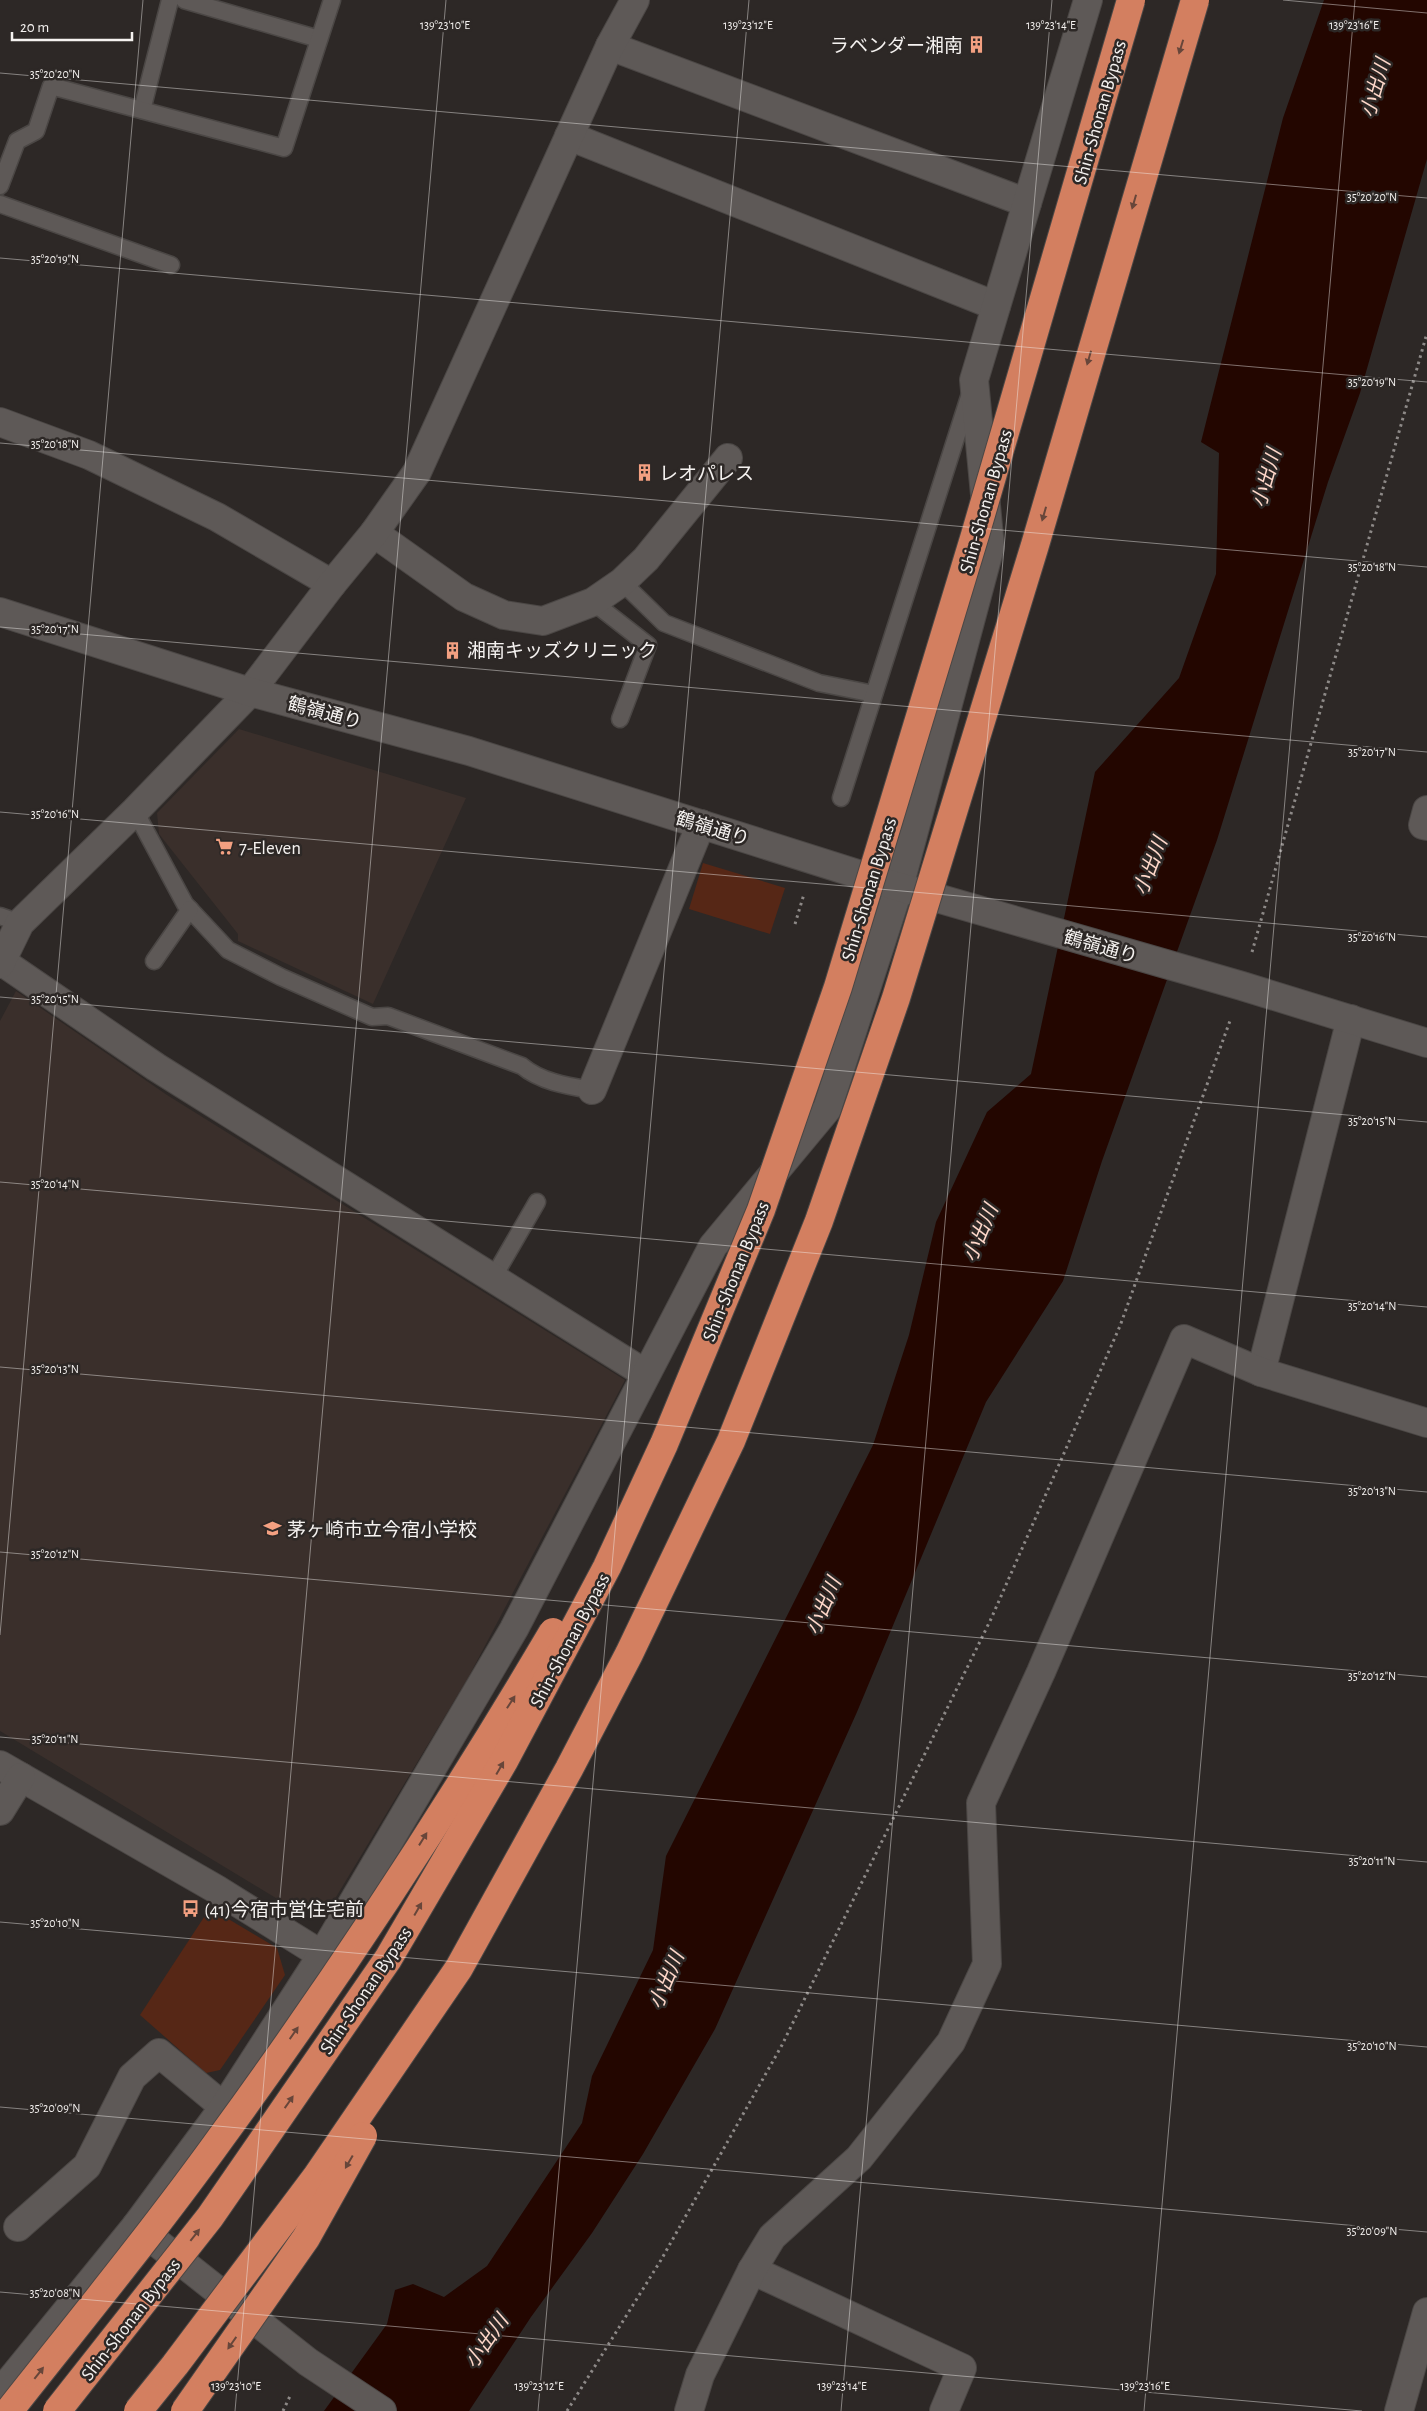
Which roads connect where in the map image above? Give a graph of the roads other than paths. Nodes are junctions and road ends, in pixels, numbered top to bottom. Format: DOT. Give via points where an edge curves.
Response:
graph roads {
  1 [pos="170,0"];
  2 [pos="184,0"];
  3 [pos="332,0"];
  4 [pos="635,0"];
  5 [pos="1088,0"];
  6 [pos="1131,0"];
  7 [pos="1195,0"];
  8 [pos="319,39"];
  9 [pos="610,46"];
  10 [pos="142,110"];
  11 [pos="569,136"];
  12 [pos="0,186"];
  13 [pos="1027,203"];
  14 [pos="0,204"];
  15 [pos="171,265"];
  16 [pos="996,306"];
  17 [pos="974,380"];
  18 [pos="0,422"];
  19 [pos="728,458"];
  20 [pos="374,533"];
  21 [pos="622,582"];
  22 [pos="332,584"];
  23 [pos="592,602"];
  24 [pos="0,612"];
  25 [pos="250,692"];
  26 [pos="874,694"];
  27 [pos="620,719"];
  28 [pos="841,798"];
  29 [pos="1427,810"];
  30 [pos="134,811"];
  31 [pos="701,824"];
  32 [pos="1427,826"];
  33 [pos="899,887"];
  34 [pos="190,910"];
  35 [pos="10,920"];
  36 [pos="154,961"];
  37 [pos="1,962"];
  38 [pos="1351,1019"];
  39 [pos="1427,1043"];
  40 [pos="592,1090"];
  41 [pos="537,1202"];
  42 [pos="493,1278"];
  43 [pos="1261,1372"];
  44 [pos="646,1374"];
  45 [pos="1427,1423"];
  46 [pos="664,1444"];
  47 [pos="10,1771"];
  48 [pos="0,1811"];
  49 [pos="322,1955"];
  50 [pos="459,1968"];
  51 [pos="224,2107"];
  52 [pos="136,2226"];
  53 [pos="18,2227"];
  54 [pos="752,2270"];
  55 [pos="1427,2312"];
  56 [pos="0,2393"];
  57 [pos="9,2411"];
  58 [pos="57,2411"];
  59 [pos="138,2411"];
  60 [pos="185,2411"];
  61 [pos="382,2411"];
  62 [pos="689,2411"];
  63 [pos="944,2411"];
  64 [pos="1399,2411"];
  1 -- 10 [label="lane"];
  2 -- 8 [label="lane"];
  3 -- 8 [label="lane"];
  4 -- 9 [label="street"];
  5 -- 13 [label="street"];
  6 -- 46 [label="highway, Shin-Shonan Bypass, bridge" via="978,525 838,987 761,1210"];
  7 -- 50 [label="highway, one-way, bridge" via="1032,555 896,998 819,1222 731,1441 634,1645 570,1770"];
  8 -- 10 [label="lane" via="284,148"];
  9 -- 11 [label="street"];
  9 -- 13 [label="street"];
  10 -- 12 [label="lane" via="51,86 36,131 17,141"];
  11 -- 16 [label="street"];
  11 -- 20 [label="street" via="417,472"];
  13 -- 16 [label="street"];
  14 -- 15 [label="lane"];
  16 -- 17 [label="street"];
  17 -- 26 [label="lane"];
  17 -- 33 [label="street" via="990,547"];
  18 -- 22 [label="street" via="89,454 217,517"];
  19 -- 21 [label="street" via="646,558"];
  20 -- 22 [label="street"];
  20 -- 23 [label="street" via="464,596 504,615 543,621"];
  21 -- 23 [label="street"];
  21 -- 26 [label="lane" via="664,623 820,683"];
  22 -- 25 [label="street"];
  23 -- 27 [label="lane" via="648,645"];
  24 -- 25 [label="street, 鶴嶺通り"];
  25 -- 30 [label="street"];
  25 -- 31 [label="street, 鶴嶺通り" via="469,751"];
  26 -- 28 [label="lane"];
  29 -- 32 [label="street" via="1423,825"];
  30 -- 34 [label="lane"];
  30 -- 35 [label="street"];
  31 -- 33 [label="street, 鶴嶺通り"];
  31 -- 40 [label="street"];
  33 -- 38 [label="street, 鶴嶺通り"];
  33 -- 44 [label="street" via="827,1109 713,1246"];
  34 -- 36 [label="lane"];
  34 -- 40 [label="lane" via="228,950 281,977 372,1016 388,1016 522,1066 533,1074 567,1086"];
  35 -- 37 [label="street"];
  37 -- 42 [label="street" via="156,1067"];
  38 -- 39 [label="street, 鶴嶺通り"];
  38 -- 43 [label="street"];
  41 -- 42 [label="lane"];
  42 -- 44 [label="street"];
  43 -- 45 [label="street"];
  43 -- 54 [label="street" via="1184,1339 1041,1672 980,1804 987,1964 951,2042 859,2158 772,2237"];
  44 -- 49 [label="street" via="514,1629"];
  57 -- 46 [label="highway, one-way, bridge" via="220,2140 362,1936 519,1689"];
  58 -- 46 [label="highway, Shin-Shonan Bypass, one-way, bridge" via="210,2217 388,1959 514,1744 607,1567"];
  47 -- 48 [label="street"];
  47 -- 49 [label="street" via="216,1889"];
  49 -- 51 [label="street"];
  50 -- 59 [label="highway, bridge" via="317,2176"];
  50 -- 60 [label="highway, one-way, bridge" via="306,2238"];
  51 -- 52 [label="street"];
  51 -- 53 [label="street" via="159,2053 132,2077 87,2166"];
  52 -- 56 [label="street"];
  52 -- 61 [label="street" via="311,2364"];
  54 -- 62 [label="street" via="700,2376"];
  54 -- 63 [label="street" via="962,2368"];
  55 -- 64 [label="street"];
}
